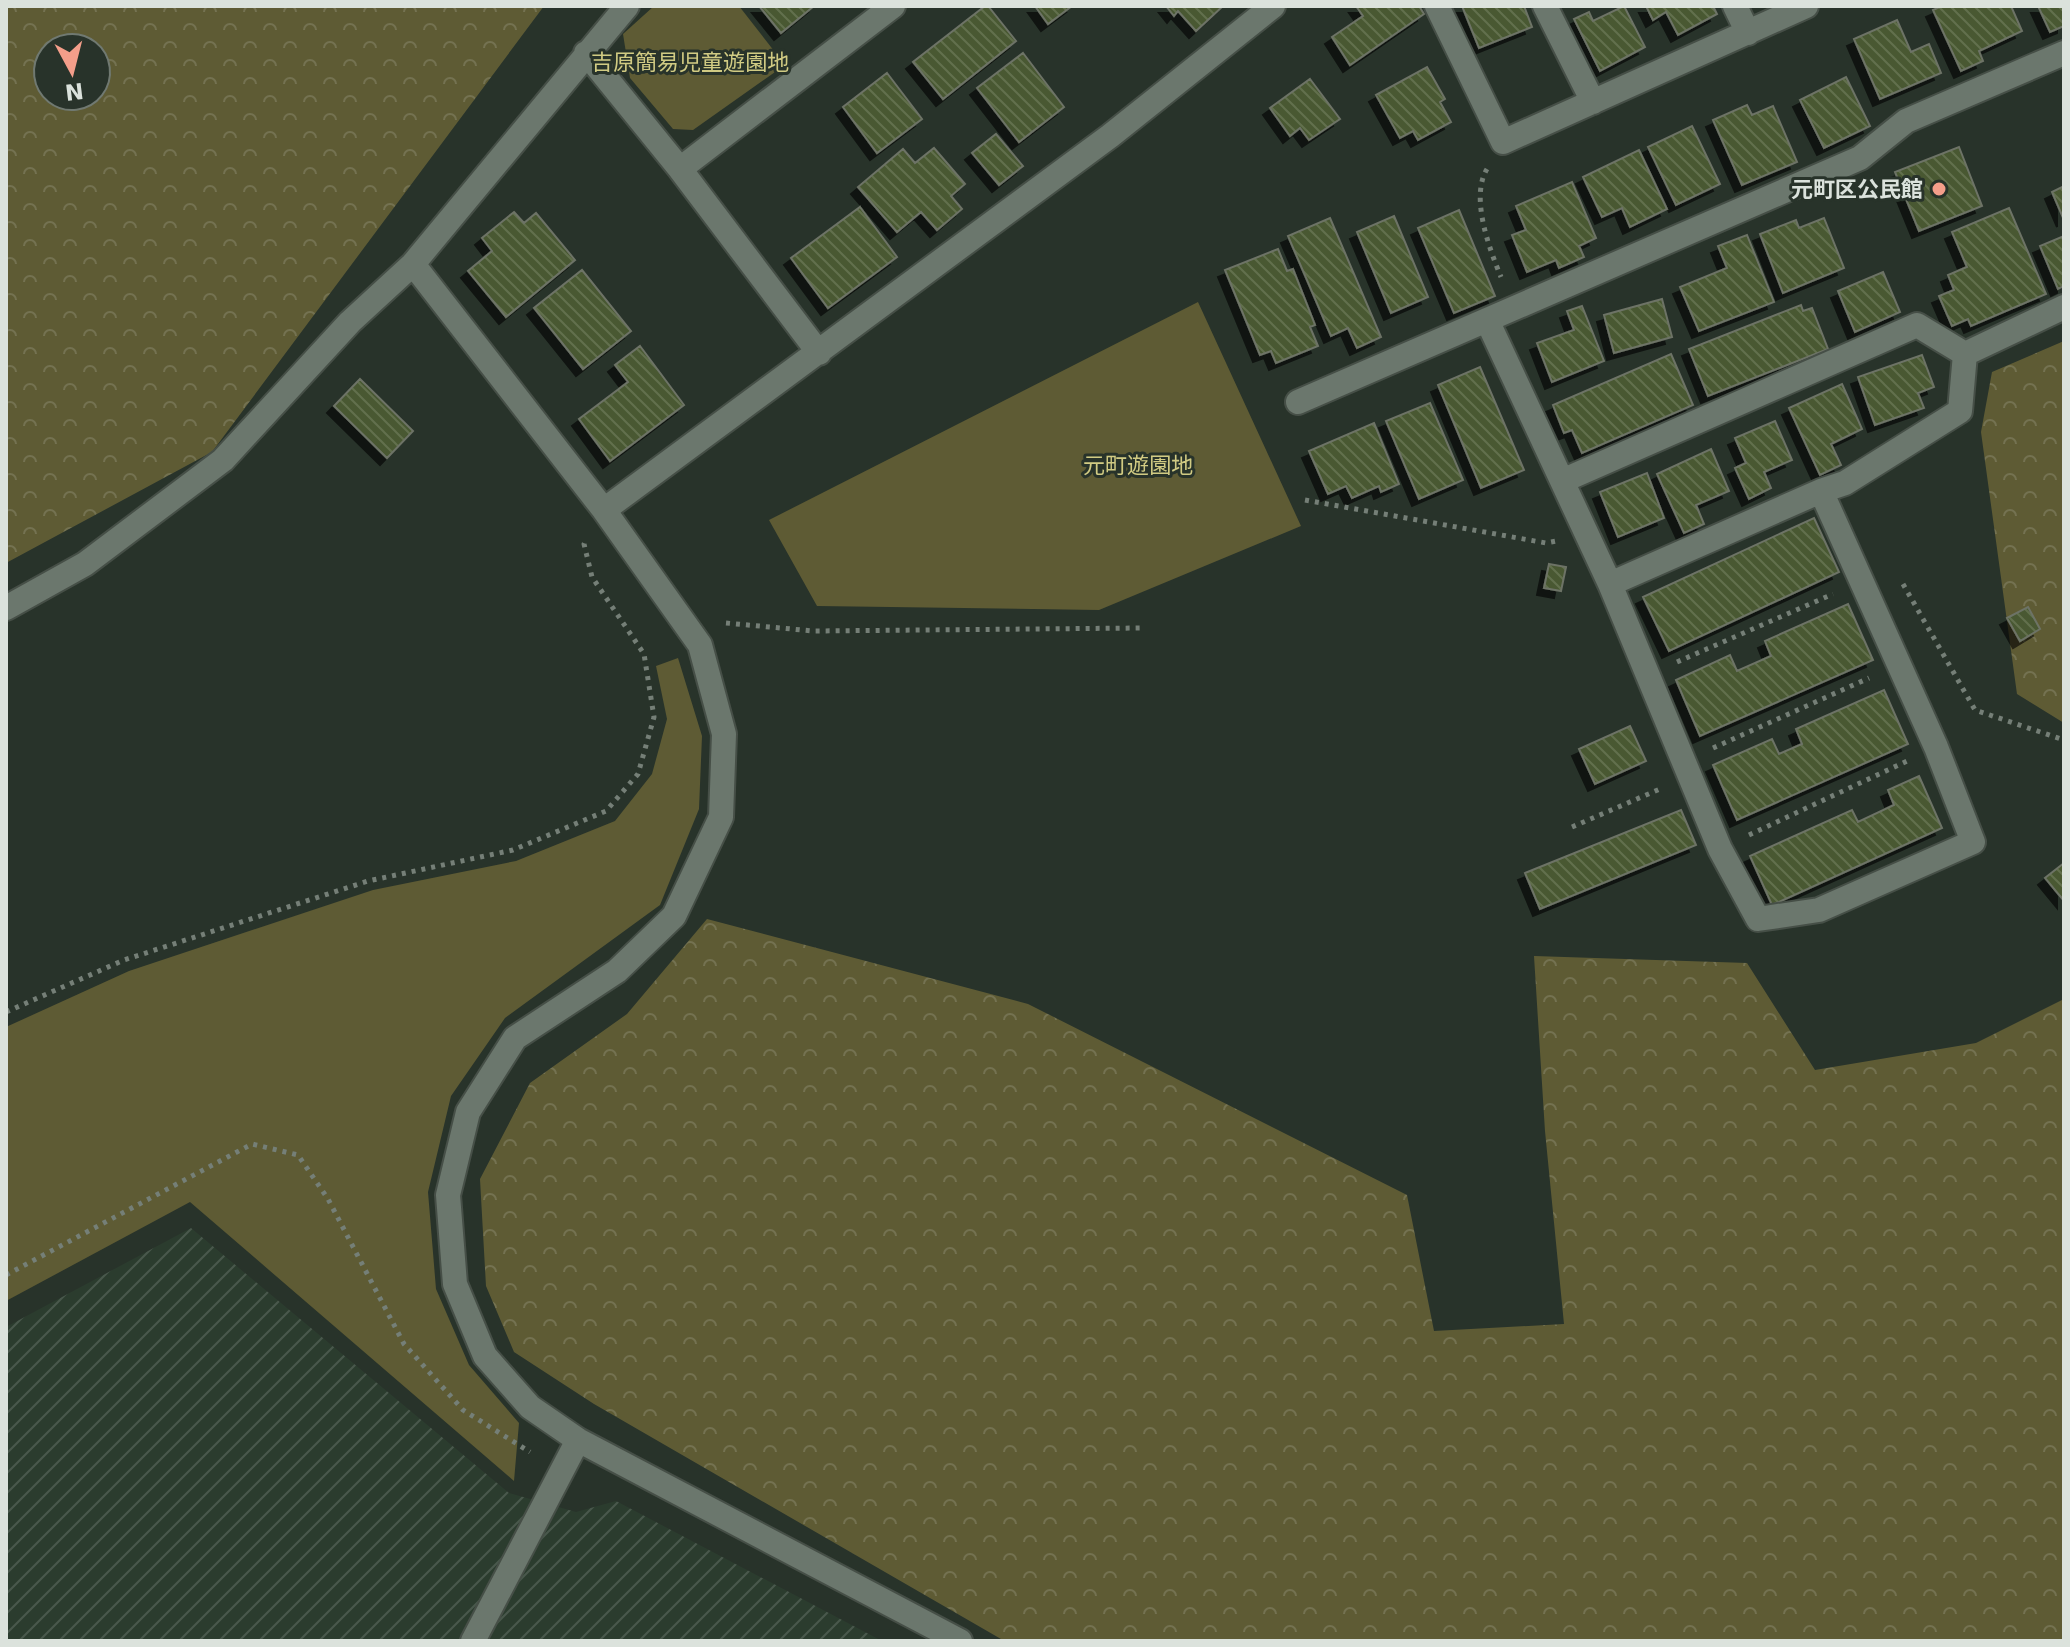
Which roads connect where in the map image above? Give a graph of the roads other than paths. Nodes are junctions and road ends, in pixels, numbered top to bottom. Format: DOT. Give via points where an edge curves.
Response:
graph roads {
  1 [pos="627,6"];
  2 [pos="893,6"];
  3 [pos="1273,6"];
  4 [pos="1437,6"];
  5 [pos="1545,6"];
  6 [pos="1735,6"];
  7 [pos="1806,6"];
  8 [pos="1748,33"];
  9 [pos="586,53"];
  10 [pos="2064,53"];
  11 [pos="1593,102"];
  12 [pos="680,169"];
  13 [pos="413,264"];
  14 [pos="2064,307"];
  15 [pos="1487,320"];
  16 [pos="819,353"];
  17 [pos="1965,354"];
  18 [pos="1298,402"];
  19 [pos="1562,481"];
  20 [pos="1821,491"];
  21 [pos="604,510"];
  22 [pos="1610,584"];
  23 [pos="6,608"];
  24 [pos="578,1440"];
  25 [pos="473,1641"];
  26 [pos="960,1641"];
  1 -- 9 [label="street"];
  2 -- 12 [label="street"];
  3 -- 16 [label="street" via="1110,136"];
  4 -- 11 [label="street" via="1503,142"];
  5 -- 11 [label="street"];
  6 -- 8 [label="street"];
  7 -- 8 [label="street"];
  8 -- 11 [label="street"];
  9 -- 12 [label="street"];
  9 -- 13 [label="street"];
  10 -- 15 [label="street" via="1906,121 1860,158"];
  12 -- 16 [label="street"];
  13 -- 21 [label="street"];
  13 -- 23 [label="street" via="350,322 223,460 85,564"];
  14 -- 17 [label="street"];
  15 -- 18 [label="street"];
  15 -- 19 [label="street"];
  16 -- 21 [label="street"];
  17 -- 19 [label="street" via="1917,325"];
  17 -- 20 [label="street" via="1960,411 1845,483"];
  19 -- 22 [label="street"];
  20 -- 22 [label="street"];
  20 -- 22 [label="street" via="1973,842 1819,910 1758,919 1720,849"];
  21 -- 24 [label="street" via="700,645 724,734 721,817 674,916 617,971 515,1038 468,1112 448,1195 455,1284 485,1356 530,1407"];
  24 -- 25 [label="street"];
  24 -- 26 [label="street"];
}
